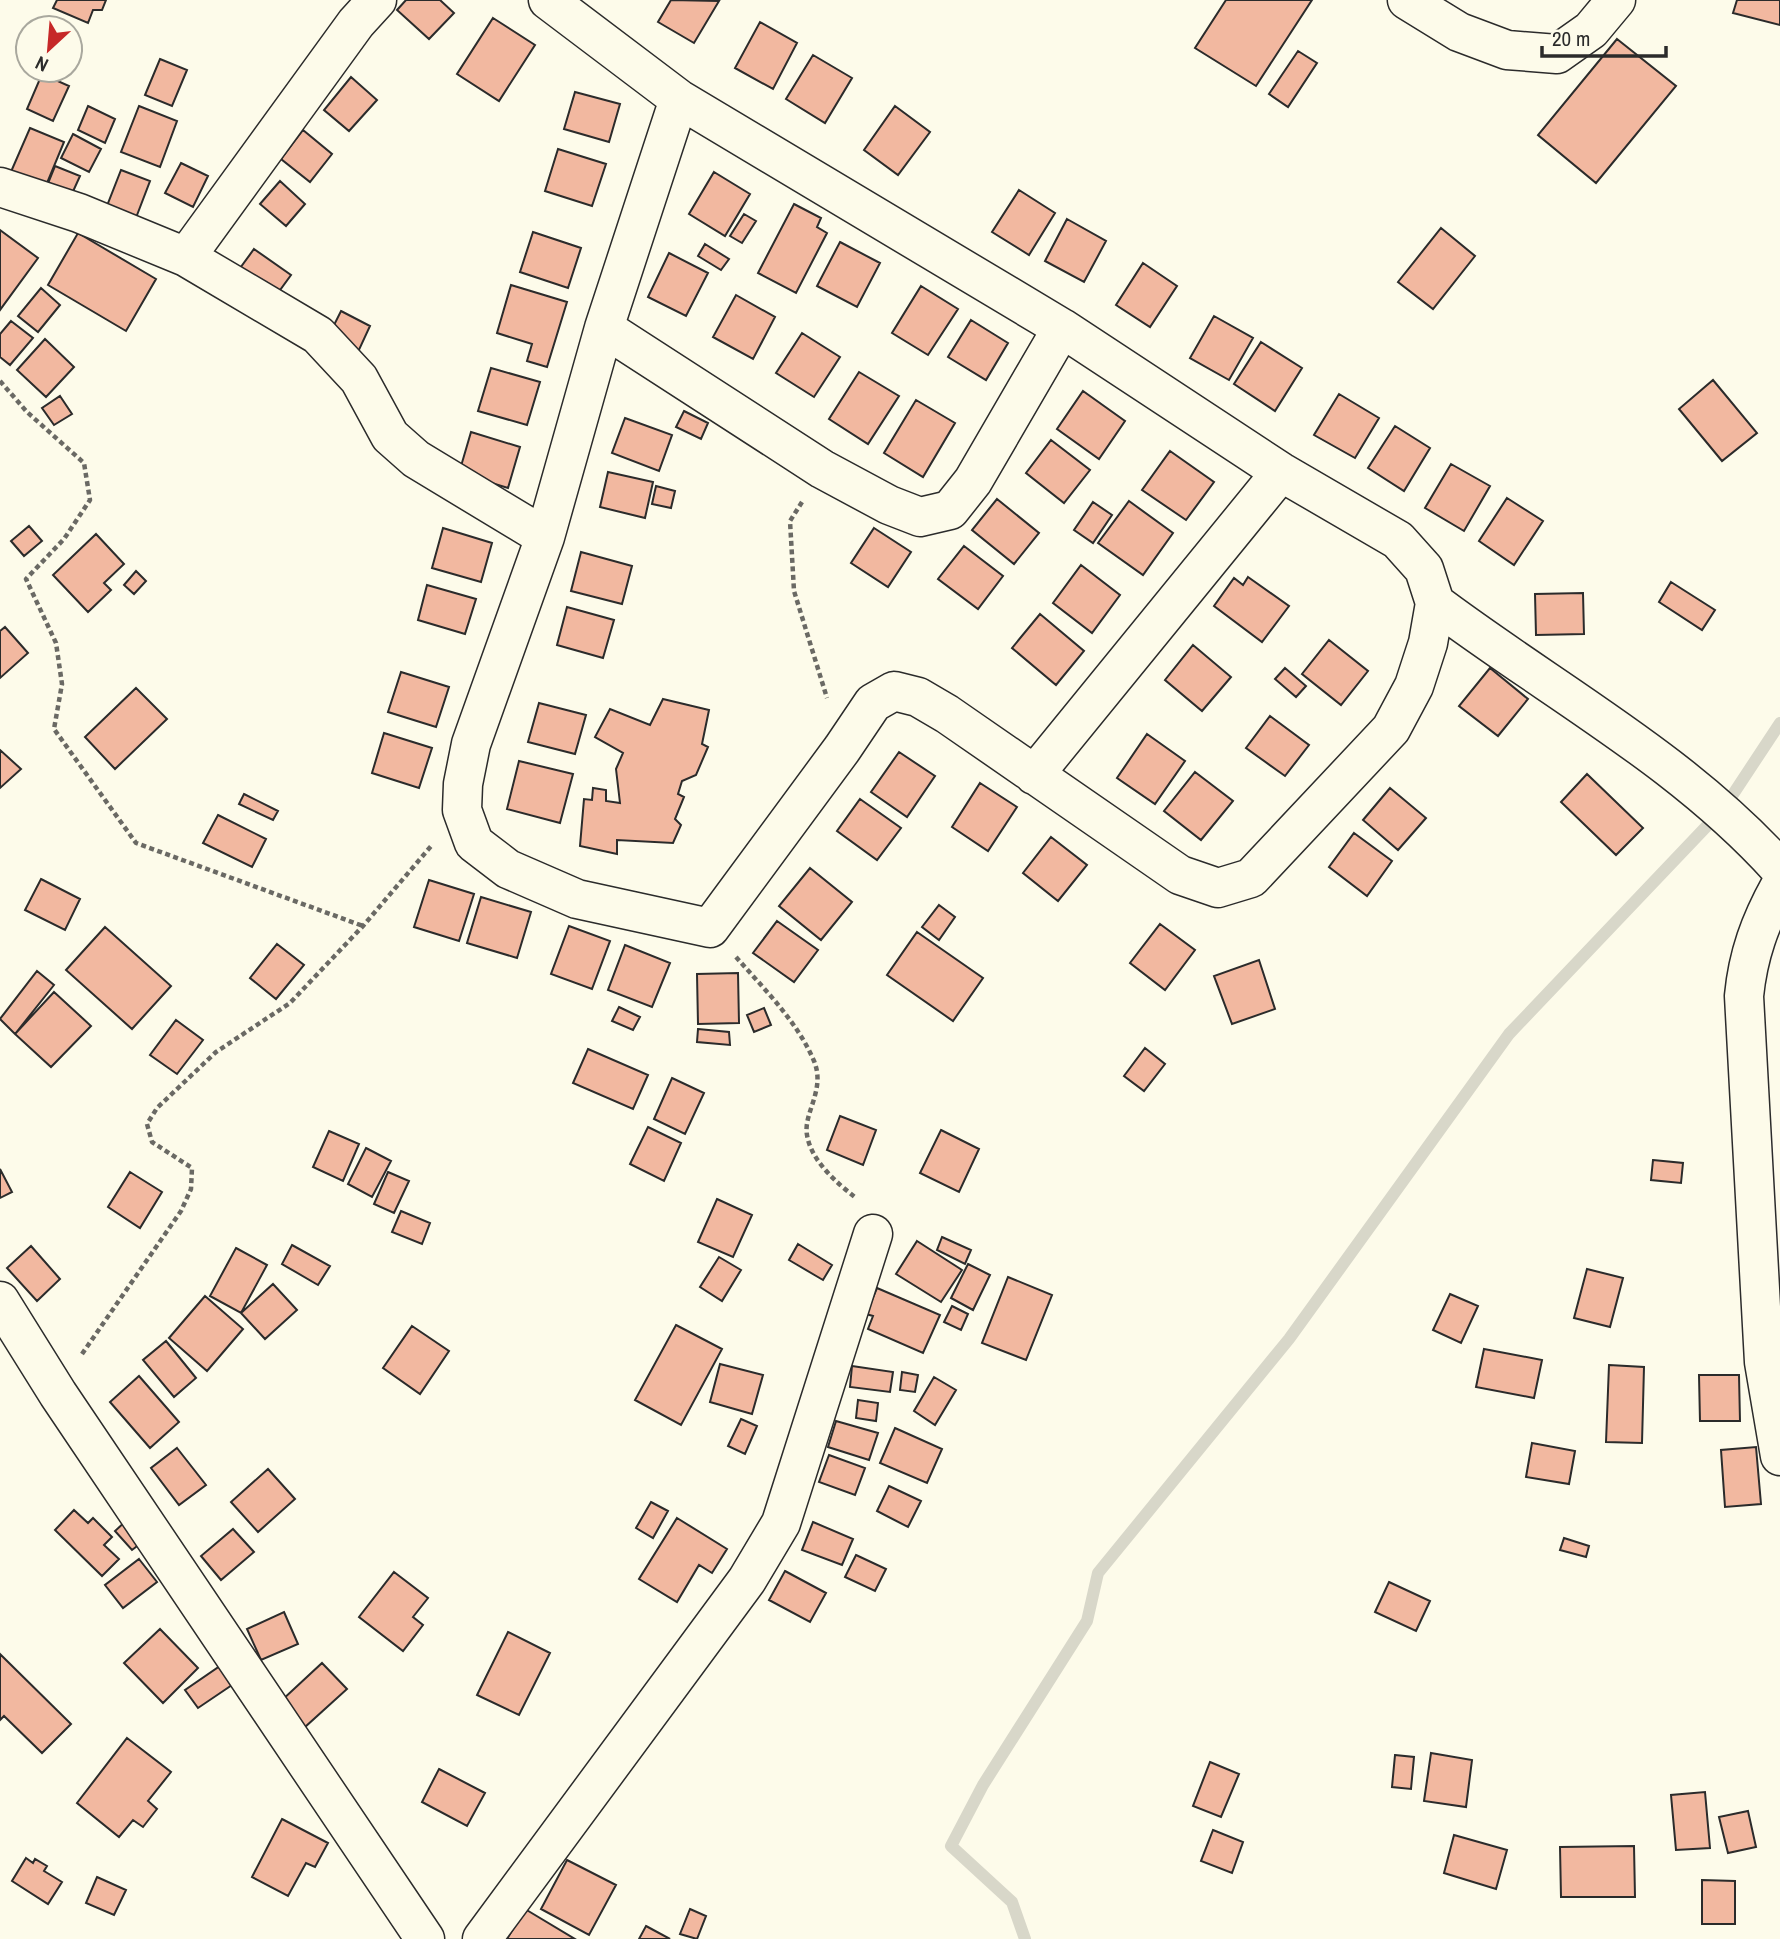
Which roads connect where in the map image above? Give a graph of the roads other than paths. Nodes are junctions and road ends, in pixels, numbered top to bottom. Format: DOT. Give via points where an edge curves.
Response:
graph roads {
  1 [pos="377,0"];
  2 [pos="548,0"];
  3 [pos="1406,0"];
  4 [pos="1616,0"];
  5 [pos="678,99"];
  6 [pos="0,187"];
  7 [pos="186,257"];
  8 [pos="604,328"];
  9 [pos="1062,328"];
  10 [pos="1281,472"];
  11 [pos="545,537"];
  12 [pos="1435,603"];
  13 [pos="1034,775"];
  14 [pos="1780,869"];
  15 [pos="1780,886"];
  16 [pos="873,1234"];
  17 [pos="0,1301"];
  18 [pos="1780,1456"];
  19 [pos="425,1939"];
  20 [pos="482,1939"];
  1 -- 7 [label="street"];
  2 -- 5 [label="street"];
  3 -- 4 [label="street" via="1459,32 1507,50 1557,54 1591,30"];
  5 -- 8 [label="street"];
  5 -- 9 [label="street"];
  6 -- 7 [label="street"];
  7 -- 11 [label="street" via="318,335 359,379 390,436 416,459"];
  8 -- 9 [label="street" via="822,469 920,517 950,510 974,481"];
  8 -- 11 [label="street"];
  9 -- 10 [label="street"];
  10 -- 12 [label="street" via="1398,540 1424,569"];
  10 -- 13 [label="street"];
  11 -- 13 [label="street" via="471,744 463,784 462,810 474,843 508,869 577,899 709,928 873,703 894,691 937,708"];
  12 -- 13 [label="street" via="1414,686 1391,729 1251,878 1218,888 1180,875"];
  12 -- 14 [label="street" via="1686,778 1745,829"];
  15 -- 18 [label="street" via="1764,914 1748,961 1744,996 1763,1349"];
  16 -- 20 [label="street" via="781,1524 747,1580"];
  17 -- 19 [label="street"];
}
